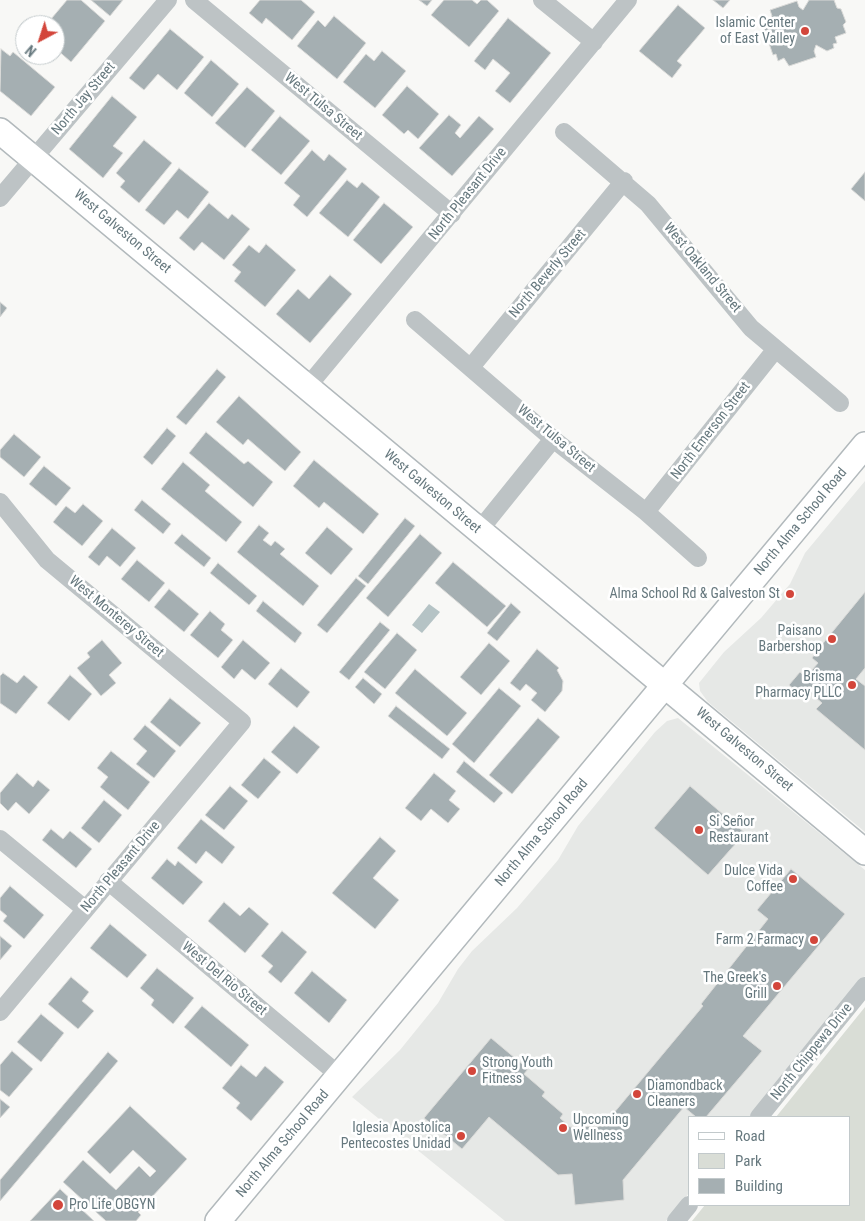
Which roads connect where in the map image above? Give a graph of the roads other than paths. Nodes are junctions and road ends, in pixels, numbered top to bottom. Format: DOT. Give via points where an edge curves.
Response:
graph roads {
  1 [pos="168,0"];
  2 [pos="194,0"];
  3 [pos="542,0"];
  4 [pos="628,0"];
  5 [pos="594,42"];
  6 [pos="0,131"];
  7 [pos="564,132"];
  8 [pos="33,158"];
  9 [pos="624,181"];
  10 [pos="0,198"];
  11 [pos="452,214"];
  12 [pos="415,320"];
  13 [pos="775,350"];
  14 [pos="471,367"];
  15 [pos="308,386"];
  16 [pos="840,403"];
  17 [pos="553,439"];
  18 [pos="865,445"];
  19 [pos="0,502"];
  20 [pos="646,512"];
  21 [pos="478,532"];
  22 [pos="698,558"];
  23 [pos="666,685"];
  24 [pos="242,722"];
  25 [pos="0,839"];
  26 [pos="865,852"];
  27 [pos="108,881"];
  28 [pos="85,909"];
  29 [pos="865,986"];
  30 [pos="0,1012"];
  31 [pos="340,1076"];
  32 [pos="760,1116"];
  33 [pos="688,1206"];
  34 [pos="218,1221"];
  35 [pos="676,1221"];
  1 -- 8 [label="street, North Jay Street"];
  2 -- 11 [label="street, West Tulsa Street"];
  3 -- 5 [label="street"];
  4 -- 5 [label="street, North Pleasant Drive"];
  5 -- 11 [label="street, North Pleasant Drive"];
  6 -- 8 [label="street, West Galveston Street"];
  7 -- 9 [label="street, West Oakland Street"];
  8 -- 10 [label="street, North Jay Street"];
  8 -- 15 [label="street, West Galveston Street"];
  9 -- 13 [label="street, West Oakland Street" via="648,204 751,328"];
  9 -- 14 [label="street, North Beverly Street"];
  11 -- 15 [label="street, North Pleasant Drive"];
  12 -- 14 [label="street, West Tulsa Street"];
  13 -- 16 [label="street, West Oakland Street"];
  13 -- 20 [label="street, North Emerson Street"];
  14 -- 17 [label="street, West Tulsa Street"];
  15 -- 21 [label="street, West Galveston Street"];
  17 -- 20 [label="street, West Tulsa Street"];
  17 -- 21 [label="street"];
  18 -- 23 [label="street, North Alma School Road"];
  19 -- 24 [label="street, West Monterey Street" via="47,560"];
  20 -- 22 [label="street, West Tulsa Street"];
  21 -- 23 [label="street, West Galveston Street"];
  23 -- 26 [label="street, West Galveston Street"];
  23 -- 31 [label="street, North Alma School Road"];
  24 -- 27 [label="street, North Pleasant Drive"];
  25 -- 28 [label="street"];
  27 -- 28 [label="street, North Pleasant Drive"];
  27 -- 31 [label="street, West Del Rio Street"];
  28 -- 30 [label="street, North Pleasant Drive"];
  29 -- 32 [label="street, North Chippewa Drive"];
  31 -- 34 [label="street, North Alma School Road"];
  33 -- 35 [label="street"];
}
